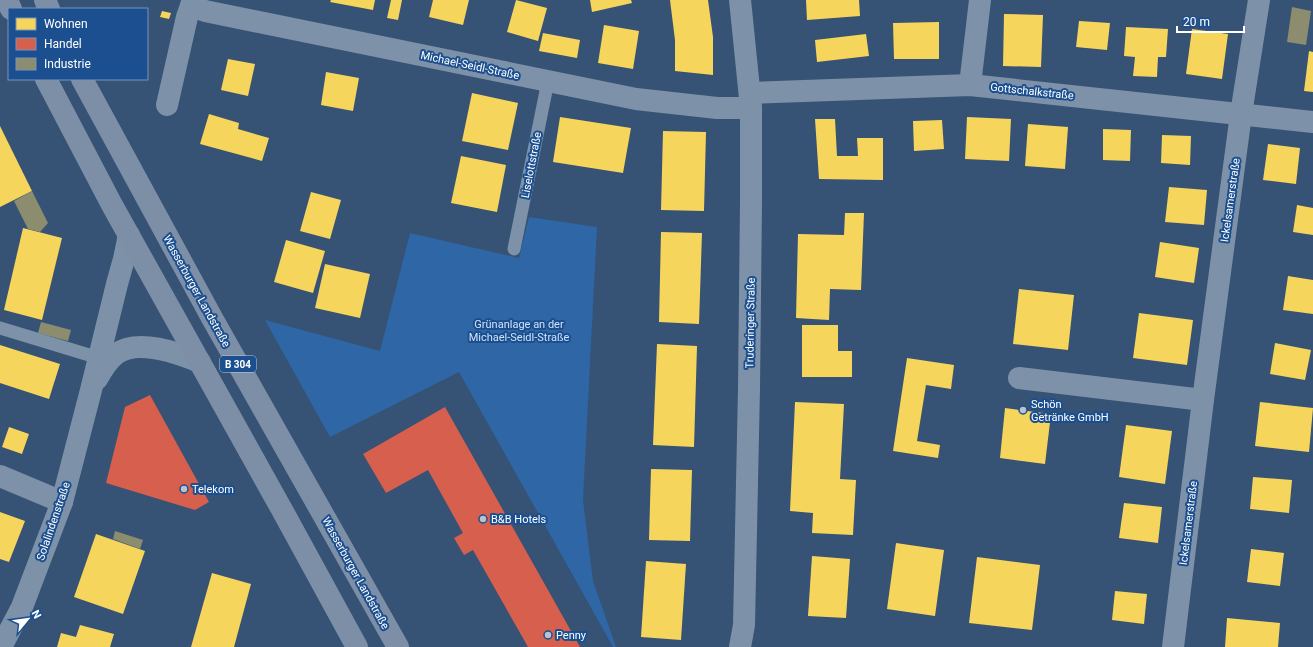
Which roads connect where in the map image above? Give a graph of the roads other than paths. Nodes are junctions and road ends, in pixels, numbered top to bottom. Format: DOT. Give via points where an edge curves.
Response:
graph roads {
  1 [pos="740,0"];
  2 [pos="980,0"];
  3 [pos="1260,0"];
  4 [pos="192,3"];
  5 [pos="47,80"];
  6 [pos="83,80"];
  7 [pos="548,81"];
  8 [pos="970,85"];
  9 [pos="751,101"];
  10 [pos="167,105"];
  11 [pos="1241,114"];
  12 [pos="1313,122"];
  13 [pos="129,235"];
  14 [pos="514,249"];
  15 [pos="0,328"];
  16 [pos="99,358"];
  17 [pos="200,362"];
  18 [pos="1018,378"];
  19 [pos="91,390"];
  20 [pos="1203,400"];
  21 [pos="0,476"];
  22 [pos="62,502"];
  23 [pos="1,647"];
  24 [pos="357,647"];
  25 [pos="398,647"];
  26 [pos="740,647"];
  27 [pos="1172,647"];
  1 -- 9 [label="street, Truderinger Straße"];
  2 -- 8 [label="street"];
  3 -- 11 [label="street, Ickelsamerstraße"];
  4 -- 7 [label="street, Michael-Seidl-Straße" via="205,11"];
  4 -- 10 [label="street"];
  5 -- 13 [label="main road, B 304"];
  6 -- 25 [label="main road, Wasserburger Landstraße / B 304" via="212,318"];
  7 -- 9 [label="street, Michael-Seidl-Straße" via="636,99 717,108"];
  7 -- 14 [label="lane, Liselottstraße"];
  8 -- 9 [label="street, Gottschalkstraße"];
  8 -- 11 [label="street, Gottschalkstraße"];
  9 -- 26 [label="street, Truderinger Straße" via="752,201 744,625"];
  11 -- 12 [label="street, Gottschalkstraße"];
  11 -- 20 [label="street, Ickelsamerstraße"];
  13 -- 16 [label="street, Solalindenstraße"];
  13 -- 17 [label="main road, B 304"];
  15 -- 16 [label="lane"];
  16 -- 19 [label="street, Solalindenstraße"];
  17 -- 19 [label="street, Solalindenstraße" via="153,347 130,348 116,354 102,370"];
  17 -- 24 [label="main road, B 304"];
  18 -- 20 [label="street"];
  19 -- 22 [label="street, Solalindenstraße"];
  20 -- 27 [label="street, Ickelsamerstraße"];
  21 -- 22 [label="street"];
  22 -- 23 [label="street, Solalindenstraße" via="22,608"];
}
